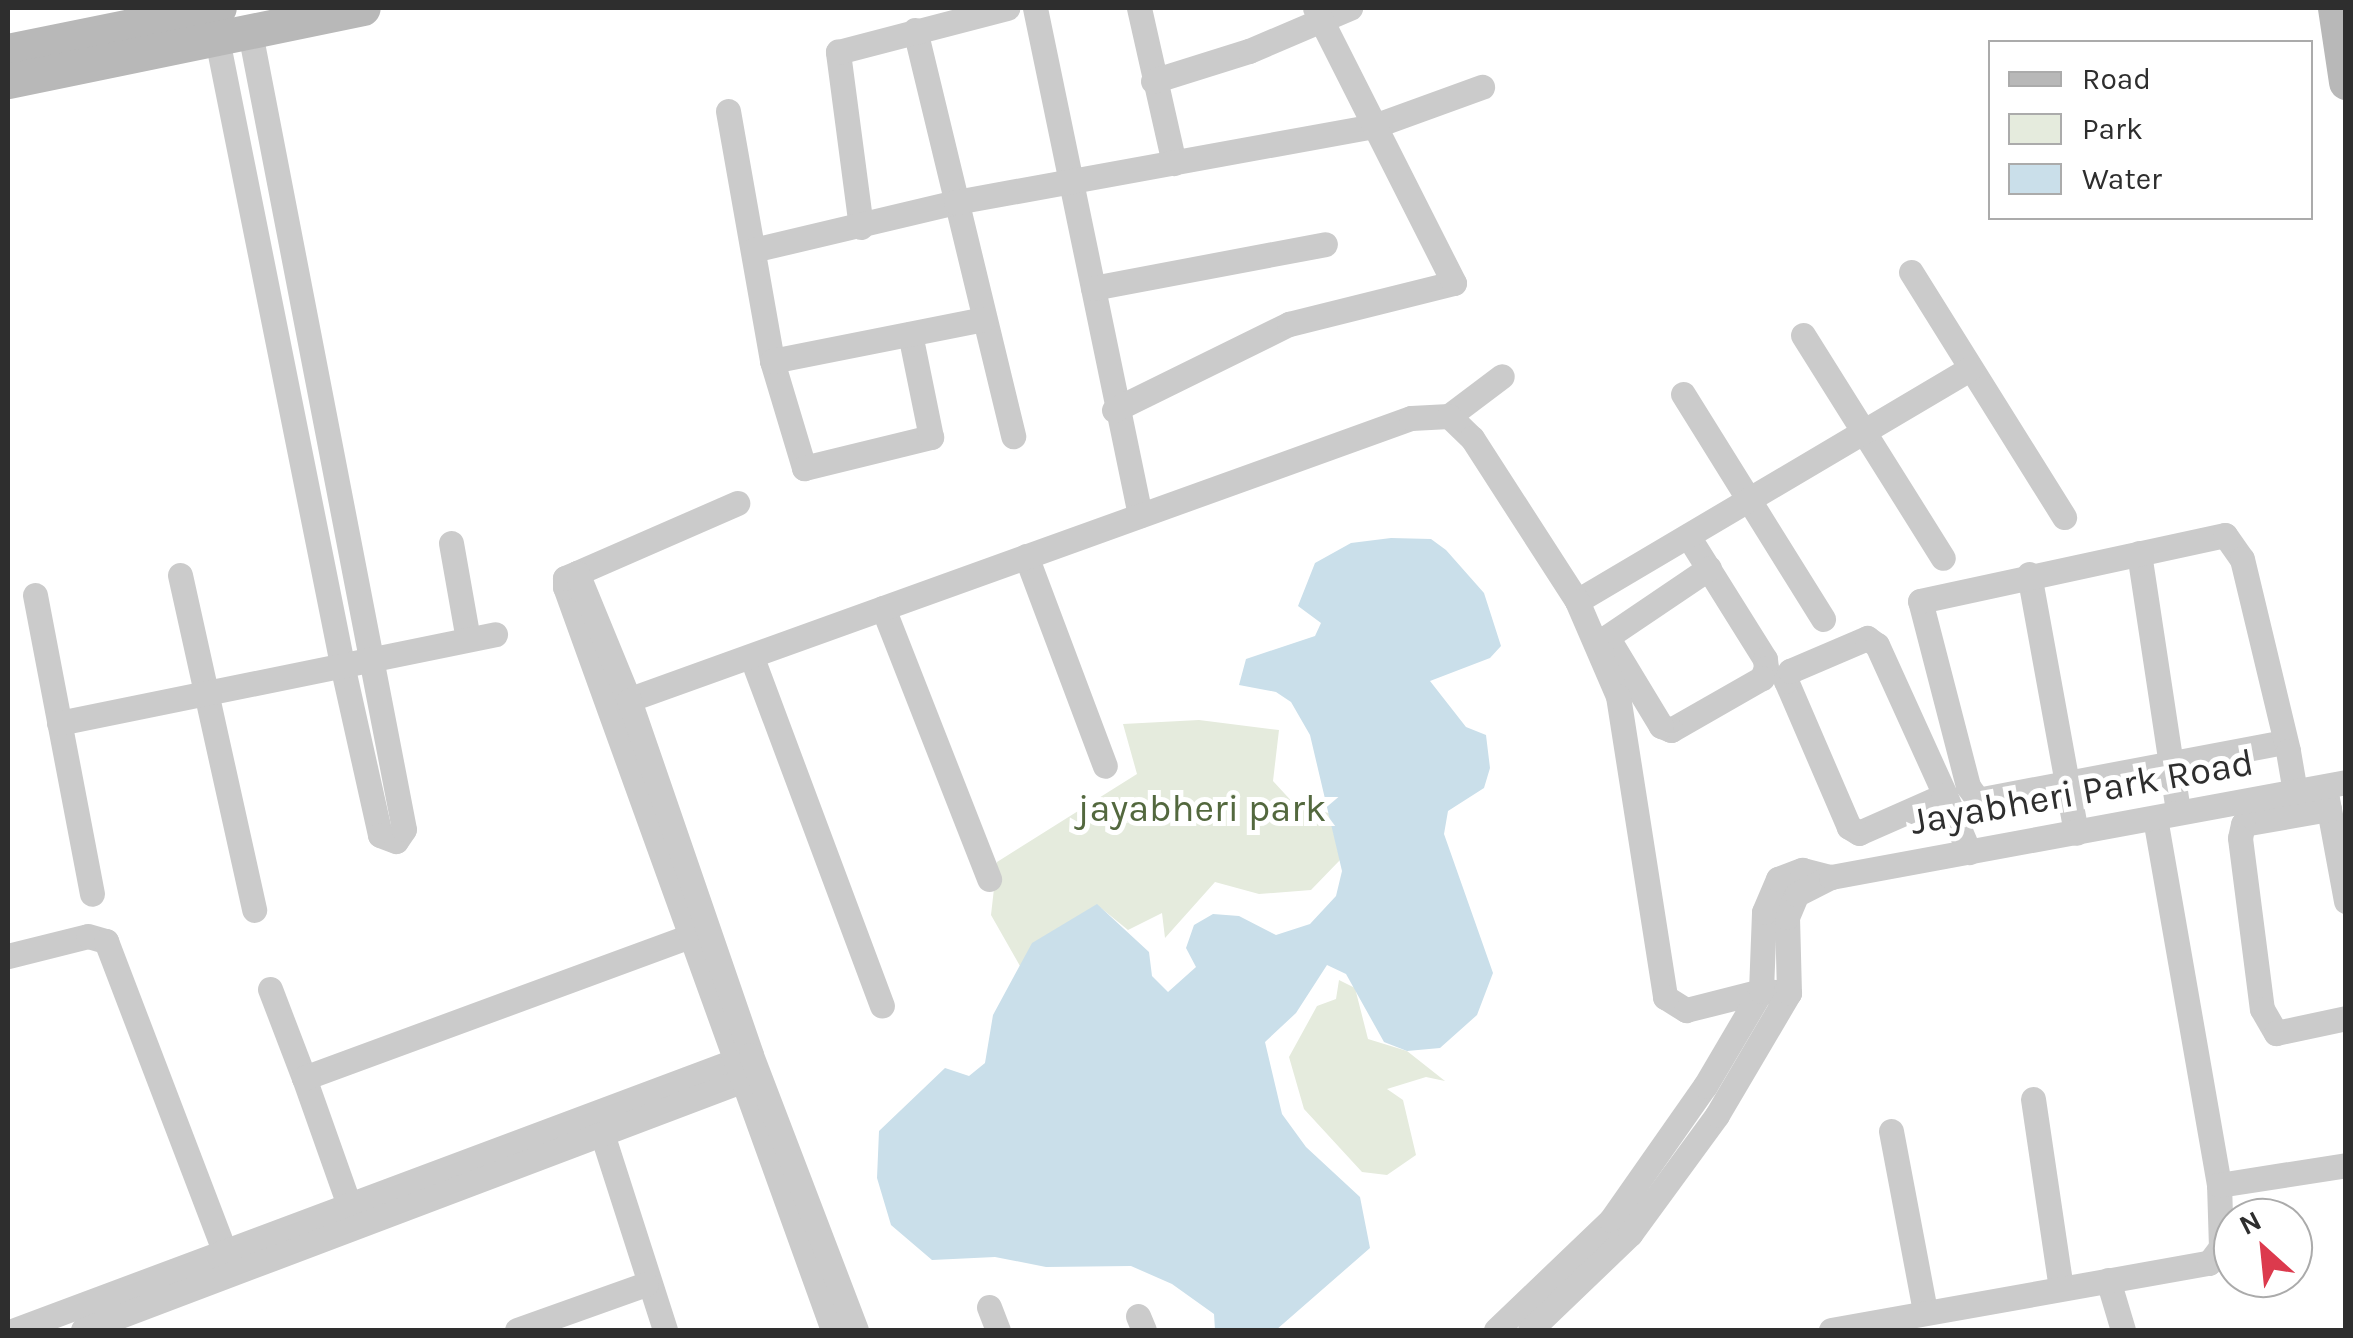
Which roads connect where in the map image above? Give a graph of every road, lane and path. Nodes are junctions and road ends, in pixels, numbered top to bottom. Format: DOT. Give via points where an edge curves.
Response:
graph roads {
  1 [pos="363,8"];
  2 [pos="1007,8"];
  3 [pos="1035,8"];
  4 [pos="1139,8"];
  5 [pos="1350,8"];
  6 [pos="2336,8"];
  7 [pos="1318,14"];
  8 [pos="229,26"];
  9 [pos="915,30"];
  10 [pos="8,51"];
  11 [pos="8,81"];
  12 [pos="1153,81"];
  13 [pos="2346,82"];
  14 [pos="1482,87"];
  15 [pos="728,111"];
  16 [pos="1374,126"];
  17 [pos="1174,162"];
  18 [pos="1074,182"];
  19 [pos="956,202"];
  20 [pos="862,227"];
  21 [pos="1325,244"];
  22 [pos="296,248"];
  23 [pos="753,250"];
  24 [pos="261,256"];
  25 [pos="1911,272"];
  26 [pos="1093,288"];
  27 [pos="984,320"];
  28 [pos="910,334"];
  29 [pos="1803,334"];
  30 [pos="772,362"];
  31 [pos="1969,369"];
  32 [pos="1502,376"];
  33 [pos="1683,394"];
  34 [pos="1114,410"];
  35 [pos="1449,416"];
  36 [pos="1864,430"];
  37 [pos="1013,436"];
  38 [pos="1749,498"];
  39 [pos="737,503"];
  40 [pos="344,510"];
  41 [pos="312,514"];
  42 [pos="1140,516"];
  43 [pos="2064,517"];
  44 [pos="1688,536"];
  45 [pos="451,543"];
  46 [pos="2138,553"];
  47 [pos="1026,556"];
  48 [pos="1942,558"];
  49 [pos="1709,568"];
  50 [pos="2029,574"];
  51 [pos="180,575"];
  52 [pos="36,595"];
  53 [pos="1577,601"];
  54 [pos="884,608"];
  55 [pos="1822,619"];
  56 [pos="496,634"];
  57 [pos="468,639"];
  58 [pos="752,658"];
  59 [pos="371,663"];
  60 [pos="343,669"];
  61 [pos="1616,671"];
  62 [pos="204,694"];
  63 [pos="620,703"];
  64 [pos="59,723"];
  65 [pos="2284,742"];
  66 [pos="2174,762"];
  67 [pos="1105,766"];
  68 [pos="2068,783"];
  69 [pos="2294,792"];
  70 [pos="2333,793"];
  71 [pos="1945,796"];
  72 [pos="2166,815"];
  73 [pos="2076,834"];
  74 [pos="1970,852"];
  75 [pos="1831,877"];
  76 [pos="988,880"];
  77 [pos="92,894"];
  78 [pos="2346,901"];
  79 [pos="254,910"];
  80 [pos="699,933"];
  81 [pos="8,956"];
  82 [pos="270,989"];
  83 [pos="1762,990"];
  84 [pos="1789,993"];
  85 [pos="882,1005"];
  86 [pos="2346,1018"];
  87 [pos="747,1067"];
  88 [pos="304,1078"];
  89 [pos="2033,1099"];
  90 [pos="599,1125"];
  91 [pos="1891,1131"];
  92 [pos="2346,1166"];
  93 [pos="2219,1185"];
  94 [pos="353,1217"];
  95 [pos="224,1249"];
  96 [pos="234,1277"];
  97 [pos="2108,1280"];
  98 [pos="646,1284"];
  99 [pos="2062,1288"];
  100 [pos="1925,1311"];
  101 [pos="28,1328"];
  102 [pos="84,1330"];
  103 [pos="517,1330"];
  104 [pos="665,1330"];
  105 [pos="832,1330"];
  106 [pos="856,1330"];
  107 [pos="1496,1330"];
  108 [pos="1530,1330"];
  109 [pos="1831,1330"];
  110 [pos="2122,1330"];
  1 -- 8 [label="main road"];
  2 -- 9 [label="street"];
  3 -- 18 [label="street"];
  4 -- 12 [label="street"];
  5 -- 7 [label="street"];
  6 -- 13 [label="main road"];
  7 -- 12 [label="street"];
  7 -- 16 [label="street"];
  8 -- 10 [label="main road"];
  8 -- 11 [label="main road"];
  8 -- 22 [label="street"];
  8 -- 24 [label="street"];
  9 -- 19 [label="street"];
  9 -- 20 [label="street" via="843,47 835,56"];
  12 -- 17 [label="street"];
  14 -- 16 [label="street"];
  15 -- 23 [label="street"];
  16 -- 17 [label="street"];
  16 -- 34 [label="street" via="1454,283 1289,324"];
  17 -- 18 [label="street"];
  18 -- 19 [label="street"];
  18 -- 26 [label="street"];
  19 -- 20 [label="street"];
  19 -- 27 [label="street"];
  20 -- 23 [label="street"];
  21 -- 26 [label="street"];
  22 -- 24 [label="street"];
  22 -- 40 [label="street"];
  23 -- 30 [label="street"];
  24 -- 41 [label="street"];
  25 -- 31 [label="street"];
  26 -- 34 [label="street"];
  27 -- 28 [label="street"];
  27 -- 37 [label="street"];
  28 -- 30 [label="street"];
  28 -- 30 [label="street" via="931,436 814,470 804,468 793,449"];
  29 -- 36 [label="street"];
  31 -- 36 [label="street"];
  31 -- 43 [label="street"];
  32 -- 35 [label="street"];
  33 -- 38 [label="street"];
  34 -- 42 [label="street"];
  35 -- 42 [label="street" via="1411,418"];
  35 -- 53 [label="street" via="1472,438"];
  36 -- 38 [label="street"];
  36 -- 48 [label="street"];
  38 -- 44 [label="street"];
  38 -- 55 [label="street"];
  39 -- 63 [label="street" via="565,578"];
  40 -- 41 [label="street"];
  40 -- 59 [label="street"];
  41 -- 60 [label="street"];
  42 -- 47 [label="street"];
  44 -- 49 [label="street"];
  44 -- 53 [label="street"];
  45 -- 57 [label="street"];
  46 -- 50 [label="street"];
  46 -- 65 [label="street" via="2224,535 2235,542"];
  46 -- 66 [label="street"];
  47 -- 54 [label="street"];
  47 -- 67 [label="street"];
  49 -- 61 [label="street" via="1611,630"];
  49 -- 61 [label="street" via="1766,659 1762,678 1671,730"];
  50 -- 68 [label="street"];
  50 -- 68 [label="street" via="1924,598 1919,610 1971,794 1990,800"];
  51 -- 62 [label="street"];
  52 -- 64 [label="street"];
  53 -- 61 [label="street"];
  54 -- 58 [label="street"];
  54 -- 76 [label="street"];
  56 -- 57 [label="street"];
  57 -- 59 [label="street"];
  58 -- 63 [label="street"];
  58 -- 85 [label="street"];
  59 -- 60 [label="street"];
  59 -- 60 [label="street" via="404,829 396,841 380,835"];
  60 -- 62 [label="street"];
  61 -- 83 [label="street" via="1665,997 1686,1010"];
  62 -- 64 [label="street"];
  62 -- 79 [label="street"];
  63 -- 80 [label="street"];
  64 -- 77 [label="street"];
  65 -- 66 [label="street"];
  65 -- 69 [label="street"];
  66 -- 68 [label="street"];
  66 -- 72 [label="street"];
  68 -- 73 [label="street"];
  69 -- 70 [label="street, Jayabheri Park Road"];
  69 -- 72 [label="street, Jayabheri Park Road"];
  70 -- 78 [label="street"];
  70 -- 86 [label="street" via="2242,824 2240,838 2262,1010 2276,1033"];
  71 -- 71 [label="street" via="1877,646 1866,638 1790,671 1786,681 1849,827 1859,833"];
  71 -- 74 [label="street"];
  72 -- 73 [label="street, Jayabheri Park Road"];
  72 -- 93 [label="street"];
  73 -- 74 [label="street, Jayabheri Park Road"];
  74 -- 75 [label="street, Jayabheri Park Road"];
  75 -- 83 [label="street, Jayabheri Park Road" via="1802,870 1778,878 1768,891"];
  75 -- 84 [label="street, Jayabheri Park Road" via="1790,902"];
  80 -- 87 [label="street"];
  80 -- 88 [label="street"];
  81 -- 95 [label="street" via="88,936 106,940"];
  82 -- 88 [label="street"];
  83 -- 84 [label="street"];
  83 -- 107 [label="street, Jayabheri Park Road" via="1706,1086 1611,1220"];
  84 -- 108 [label="street, Jayabheri Park Road" via="1717,1115 1641,1220"];
  87 -- 90 [label="street"];
  87 -- 105 [label="street"];
  87 -- 106 [label="street"];
  88 -- 94 [label="street"];
  89 -- 99 [label="street"];
  90 -- 94 [label="street"];
  90 -- 98 [label="street"];
  91 -- 100 [label="street"];
  92 -- 93 [label="street"];
  93 -- 97 [label="street" via="2218,1257"];
  94 -- 95 [label="street"];
  94 -- 96 [label="street"];
  95 -- 96 [label="street"];
  95 -- 101 [label="street"];
  96 -- 102 [label="street"];
  97 -- 99 [label="street"];
  97 -- 110 [label="street"];
  98 -- 103 [label="street"];
  98 -- 104 [label="street"];
  99 -- 100 [label="street"];
  100 -- 109 [label="street"];
}
